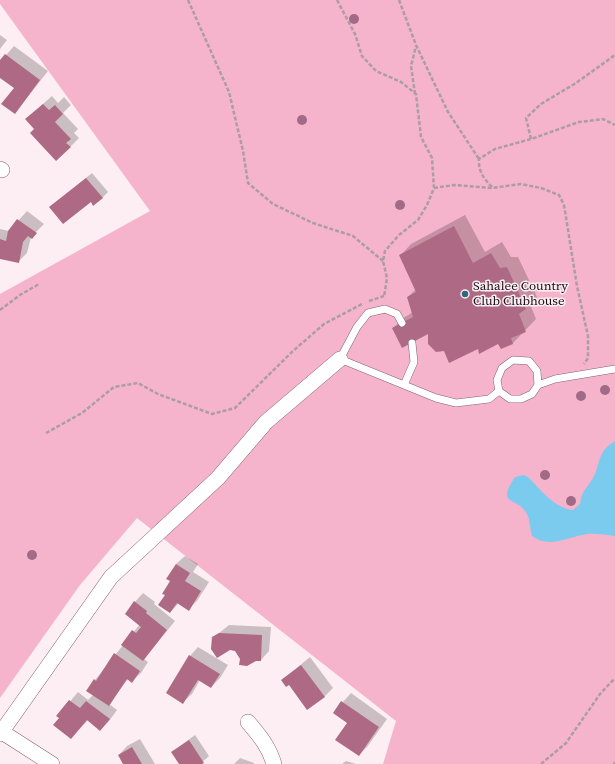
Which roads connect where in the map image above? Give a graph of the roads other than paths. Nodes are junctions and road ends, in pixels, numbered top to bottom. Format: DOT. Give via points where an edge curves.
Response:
graph roads {
  1 [pos="402,323"];
  2 [pos="412,343"];
  3 [pos="340,359"];
  4 [pos="615,369"];
  5 [pos="404,385"];
  6 [pos="538,385"];
  7 [pos="499,391"];
  8 [pos="248,722"];
  9 [pos="1,733"];
  10 [pos="52,764"];
  11 [pos="274,764"];
  1 -- 3 [label="lane" via="397,314 385,309 368,313 357,327"];
  2 -- 5 [label="lane" via="414,362"];
  3 -- 5 [label="lane"];
  3 -- 9 [label="street" via="266,422 218,478 111,577"];
  4 -- 6 [label="lane" via="555,379"];
  5 -- 7 [label="lane" via="456,403 489,399"];
  6 -- 7 [label="lane" via="532,394 521,399 510,399"];
  6 -- 7 [label="lane" via="537,372 529,361 512,360 502,368 497,380"];
  8 -- 11 [label="street" via="263,738"];
  9 -- 10 [label="street"];
}
